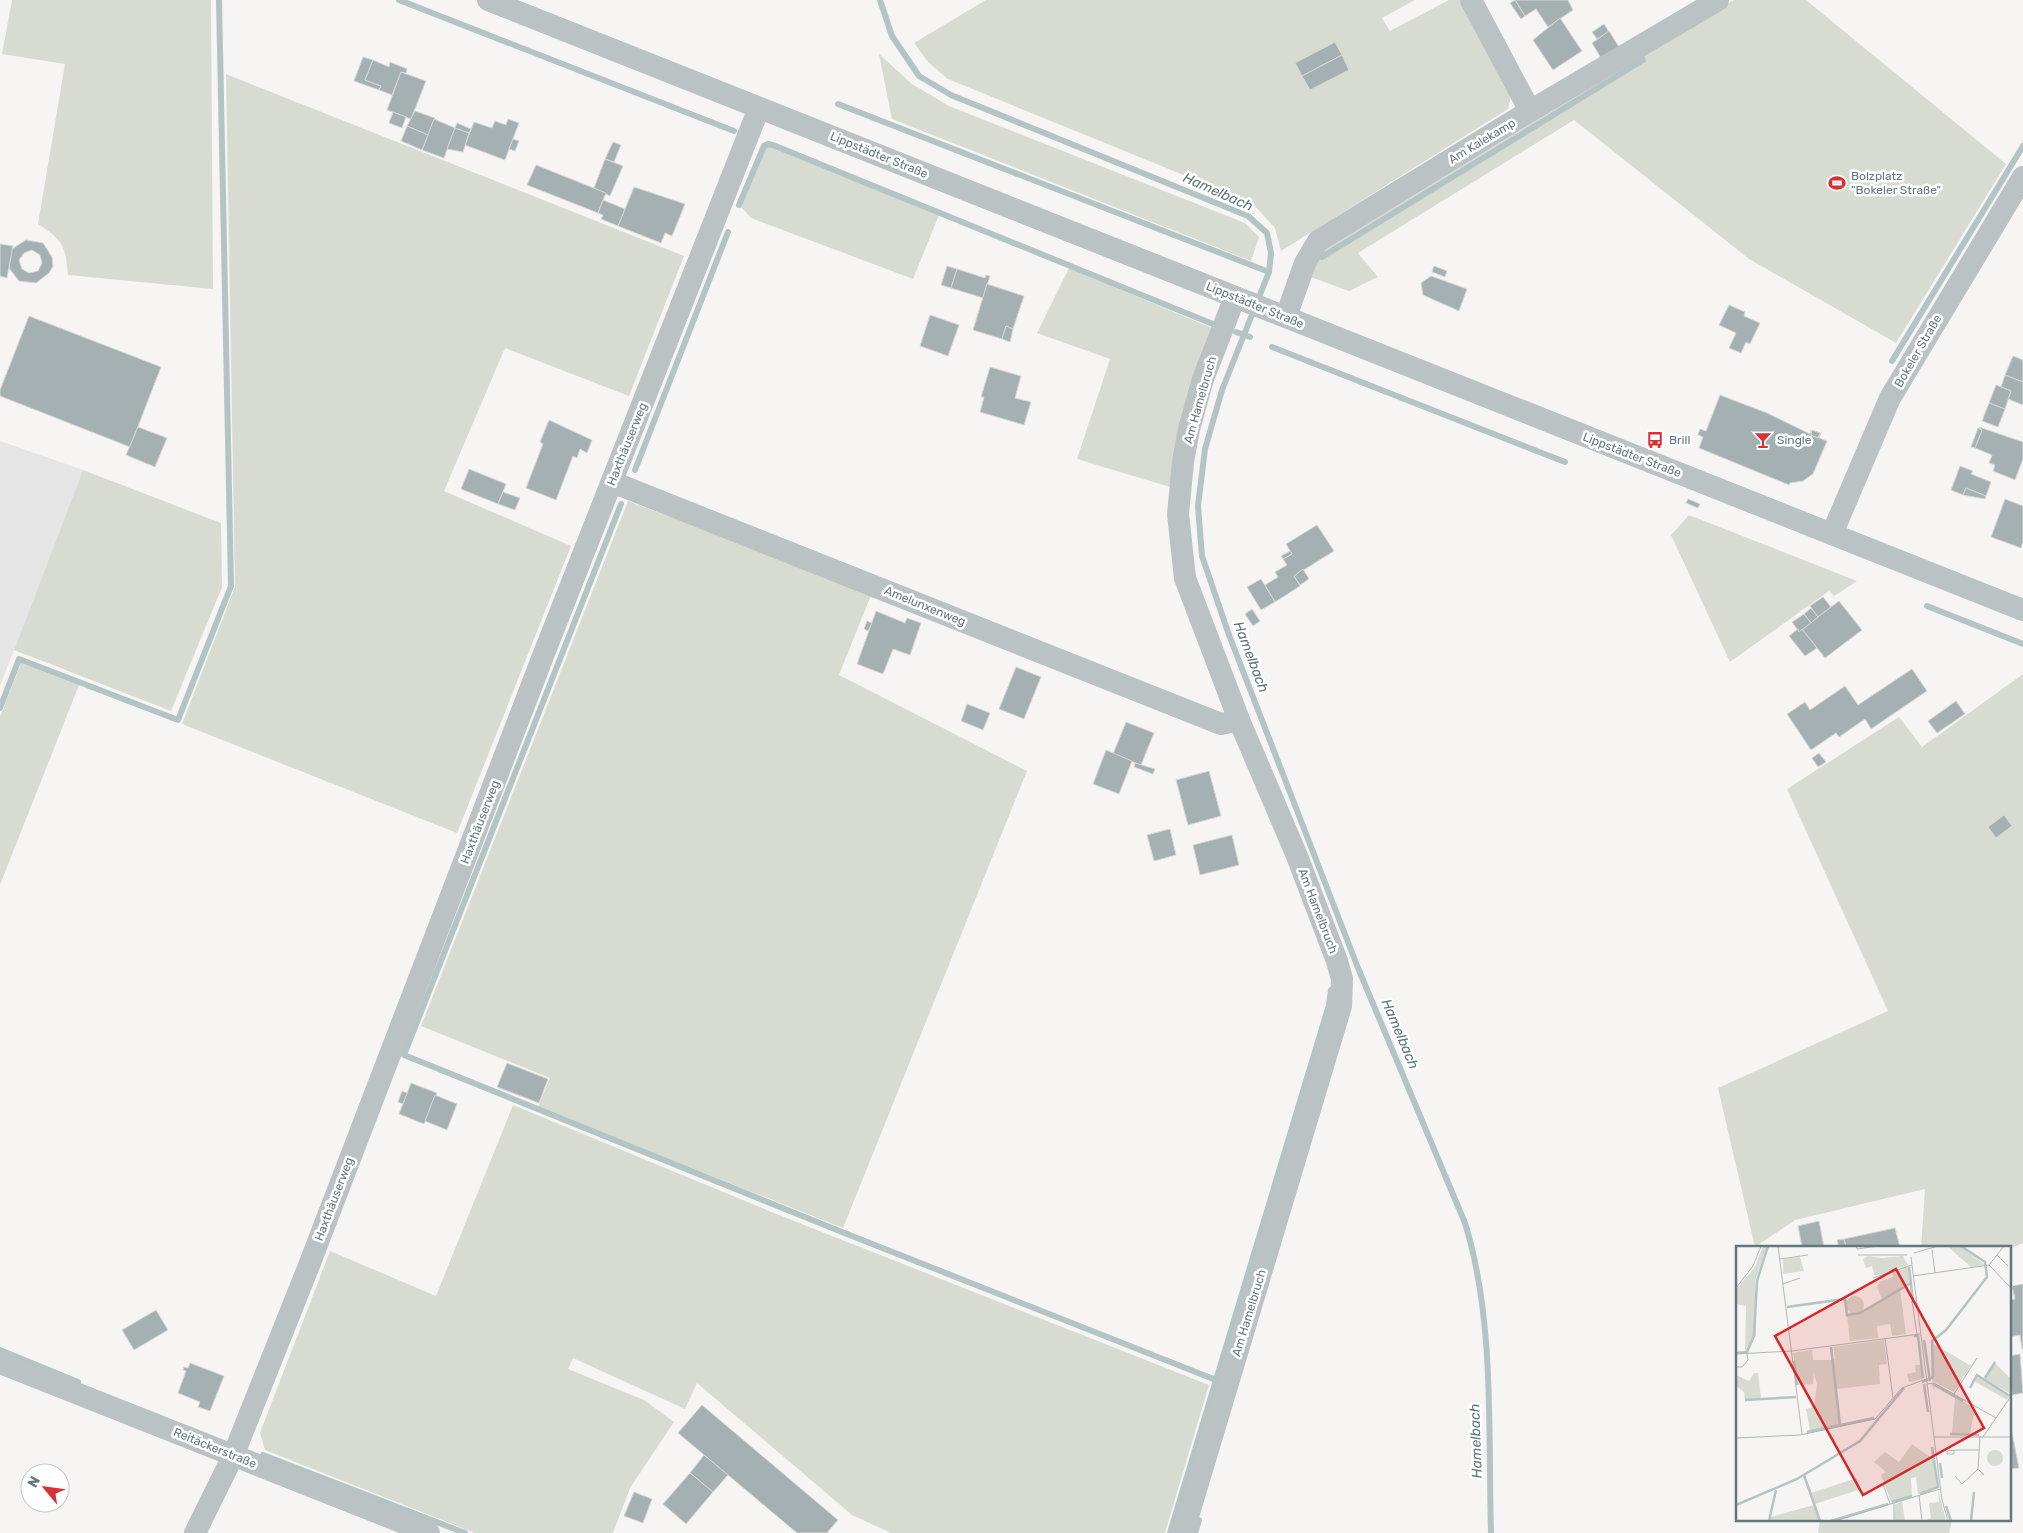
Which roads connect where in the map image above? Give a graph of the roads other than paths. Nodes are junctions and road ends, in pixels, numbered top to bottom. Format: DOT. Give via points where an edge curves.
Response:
graph roads {
  1 [pos="488,0"];
  2 [pos="1471,0"];
  3 [pos="1718,0"];
  4 [pos="759,108"];
  5 [pos="1530,111"];
  6 [pos="2023,177"];
  7 [pos="1237,298"];
  8 [pos="1278,314"];
  9 [pos="612,482"];
  10 [pos="1832,534"];
  11 [pos="2023,610"];
  12 [pos="1239,720"];
  13 [pos="0,1363"];
  14 [pos="233,1456"];
  15 [pos="195,1533"];
  16 [pos="429,1533"];
  17 [pos="1183,1533"];
  1 -- 4 [label="street, Lippstädter Straße"];
  2 -- 5 [label="street"];
  3 -- 5 [label="street, Am Kalekamp"];
  4 -- 7 [label="street, Lippstädter Straße"];
  4 -- 9 [label="street, Haxthäuserweg"];
  5 -- 8 [label="street, Am Kalekamp" via="1318,241"];
  6 -- 10 [label="street, Bokeler Straße" via="1890,398"];
  7 -- 8 [label="street, Lippstädter Straße"];
  7 -- 12 [label="street, Am Hamelbruch" via="1203,380 1189,429 1178,514 1185,578"];
  8 -- 10 [label="street, Lippstädter Straße"];
  9 -- 12 [label="street, Amelunxenweg" via="1221,724"];
  9 -- 14 [label="street, Haxthäuserweg"];
  10 -- 11 [label="street, Lippstädter Straße"];
  12 -- 17 [label="street, Am Hamelbruch" via="1337,961 1342,980 1341,1006"];
  13 -- 14 [label="street, Reitäckerstraße"];
  14 -- 15 [label="street, Haxthäuserweg"];
  14 -- 16 [label="street, Reitäckerstraße"];
}
